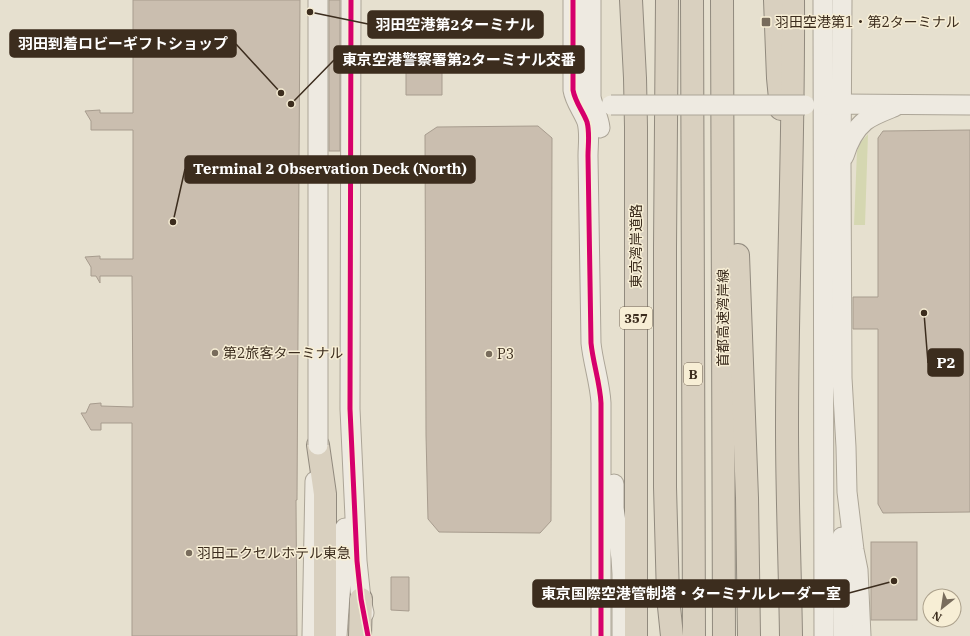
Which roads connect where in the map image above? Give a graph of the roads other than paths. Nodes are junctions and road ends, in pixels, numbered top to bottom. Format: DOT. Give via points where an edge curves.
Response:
graph roads {
  1 [pos="318,0"];
  2 [pos="351,0"];
  3 [pos="573,0"];
  4 [pos="591,0"];
  5 [pos="631,0"];
  6 [pos="667,0"];
  7 [pos="692,0"];
  8 [pos="722,0"];
  9 [pos="775,0"];
  10 [pos="793,0"];
  11 [pos="823,0"];
  12 [pos="842,0"];
  13 [pos="842,104"];
  14 [pos="602,105"];
  15 [pos="814,105"];
  16 [pos="900,105"];
  17 [pos="970,105"];
  18 [pos="723,113"];
  19 [pos="841,165"];
  20 [pos="791,167"];
  21 [pos="352,423"];
  22 [pos="318,445"];
  23 [pos="847,492"];
  24 [pos="361,599"];
  25 [pos="312,636"];
  26 [pos="325,636"];
  27 [pos="337,636"];
  28 [pos="360,636"];
  29 [pos="368,636"];
  30 [pos="601,636"];
  31 [pos="622,636"];
  32 [pos="636,636"];
  33 [pos="672,636"];
  34 [pos="694,636"];
  35 [pos="724,636"];
  36 [pos="749,636"];
  37 [pos="791,636"];
  38 [pos="824,636"];
  39 [pos="843,636"];
  40 [pos="861,636"];
  1 -- 22 [label="street, bridge"];
  2 -- 21 [label="street"];
  3 -- 30 [label="street" via="573,90 589,132 591,343 601,394"];
  4 -- 14 [label="street" via="591,90"];
  5 -- 32 [label="highway, 東京湾岸道路 / 357" via="636,127"];
  6 -- 33 [label="highway" via="665,487 668,597"];
  7 -- 34 [label="highway, B"];
  8 -- 18 [label="highway, 首都高速湾岸線"];
  9 -- 20 [label="highway" via="783,133"];
  10 -- 20 [label="highway"];
  11 -- 15 [label="street"];
  12 -- 13 [label="street"];
  13 -- 15 [label="street"];
  13 -- 16 [label="street"];
  13 -- 19 [label="street"];
  14 -- 15 [label="street, bridge"];
  14 -- 31 [label="street" via="600,126 603,339 613,403 614,508 622,566"];
  15 -- 38 [label="street"];
  16 -- 17 [label="street"];
  16 -- 19 [label="street" via="865,121 848,144"];
  18 -- 35 [label="highway, 首都高速湾岸線"];
  18 -- 36 [label="highway" via="734,154 747,498"];
  19 -- 23 [label="street" via="842,378"];
  20 -- 37 [label="highway" via="787,429"];
  21 -- 24 [label="street" via="357,561"];
  21 -- 27 [label="street"];
  22 -- 25 [label="street" via="314,493"];
  22 -- 26 [label="highway" via="325,494"];
  23 -- 39 [label="street" via="843,516"];
  23 -- 40 [label="street" via="858,570"];
  24 -- 28 [label="highway"];
  24 -- 29 [label="street"];
}
